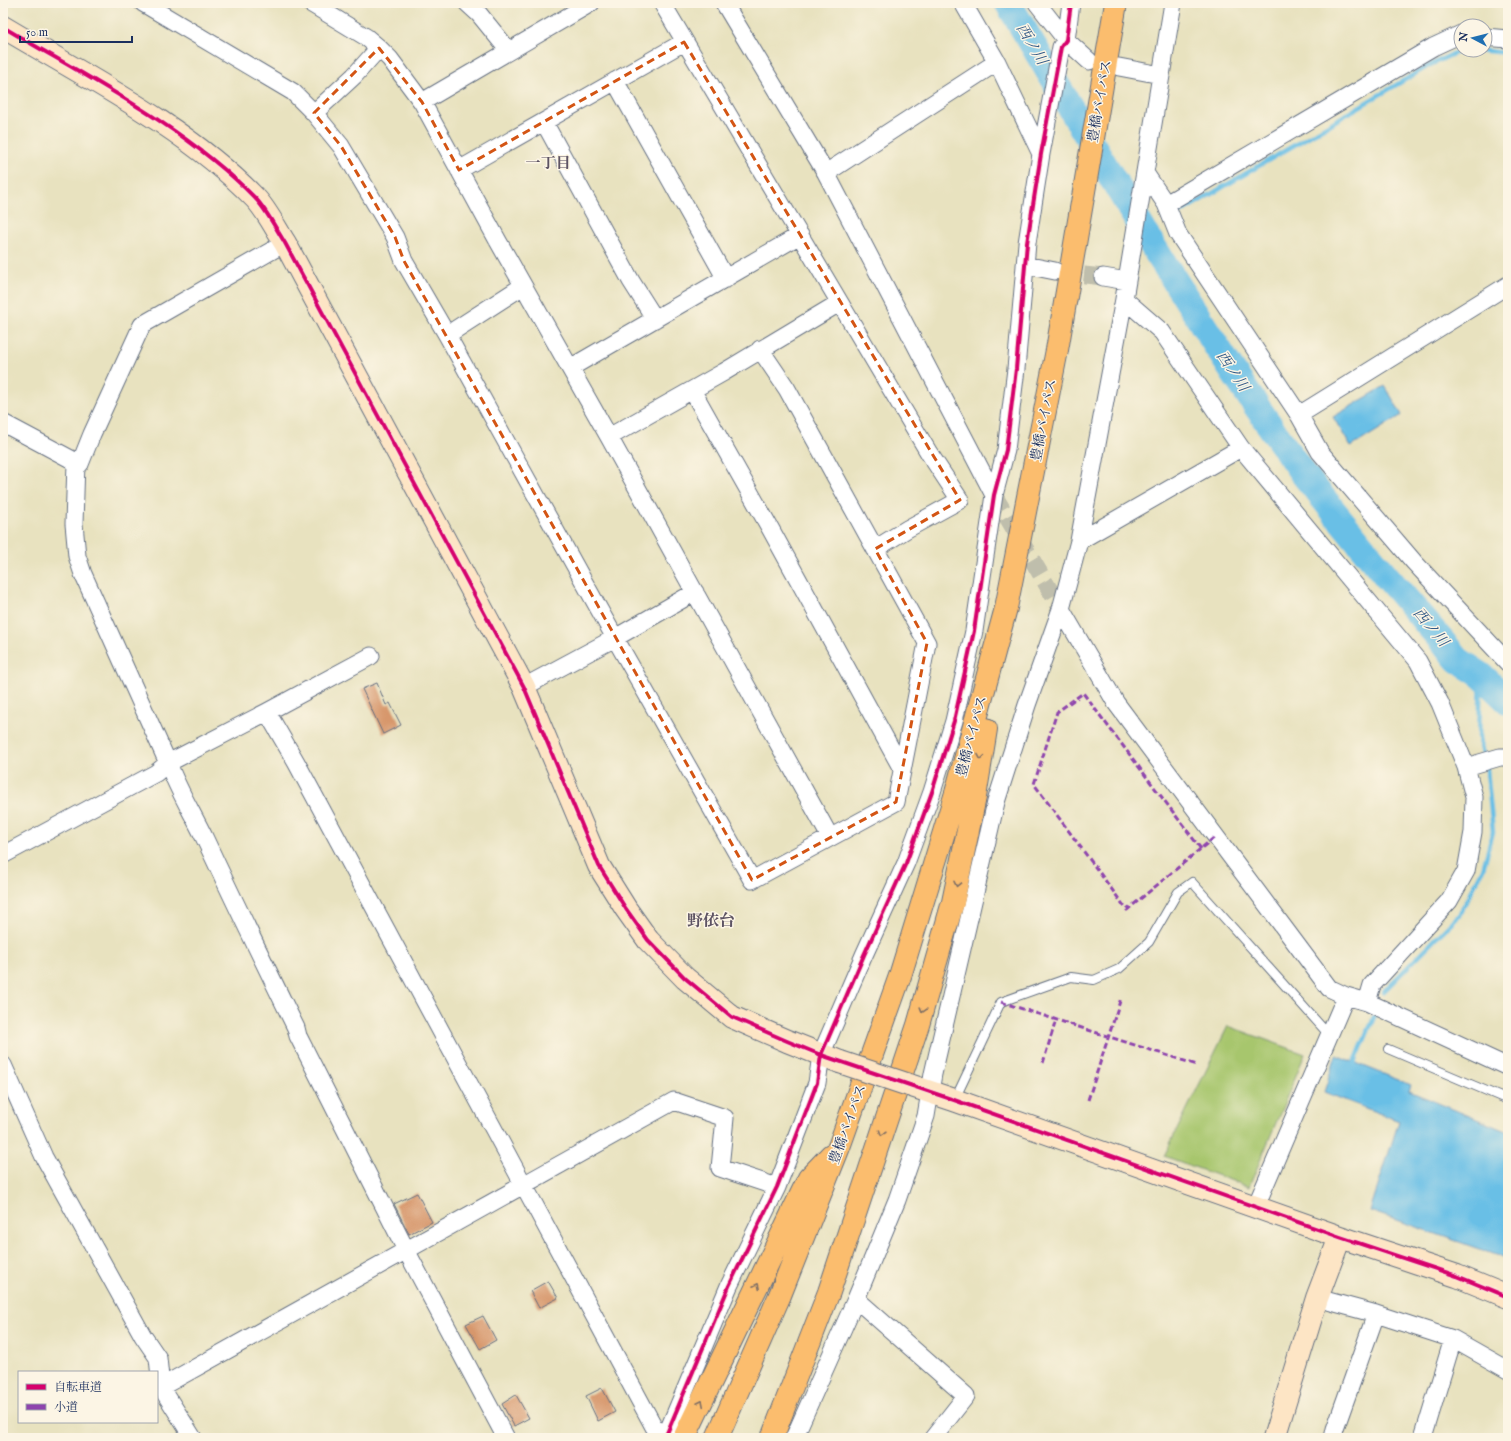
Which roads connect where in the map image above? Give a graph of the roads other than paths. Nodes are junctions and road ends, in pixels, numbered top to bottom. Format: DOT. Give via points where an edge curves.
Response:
graph roads {
  1 [pos="143,3"];
  2 [pos="467,3"];
  3 [pos="662,3"];
  4 [pos="724,3"];
  5 [pos="963,3"];
  6 [pos="1037,3"];
  7 [pos="1071,3"];
  8 [pos="1116,3"];
  9 [pos="1173,3"];
  10 [pos="314,4"];
  11 [pos="582,5"];
  12 [pos="3,28"];
  13 [pos="1453,38"];
  14 [pos="1493,38"];
  15 [pos="1508,39"];
  16 [pos="684,42"];
  17 [pos="1064,44"];
  18 [pos="379,48"];
  19 [pos="509,51"];
  20 [pos="1089,61"];
  21 [pos="997,62"];
  22 [pos="1119,66"];
  23 [pos="1161,75"];
  24 [pos="615,81"];
  25 [pos="422,102"];
  26 [pos="314,113"];
  27 [pos="544,122"];
  28 [pos="1042,148"];
  29 [pos="459,170"];
  30 [pos="826,173"];
  31 [pos="1145,174"];
  32 [pos="1166,204"];
  33 [pos="800,235"];
  34 [pos="286,243"];
  35 [pos="1025,265"];
  36 [pos="1055,271"];
  37 [pos="1104,278"];
  38 [pos="726,279"];
  39 [pos="1127,281"];
  40 [pos="1508,285"];
  41 [pos="523,286"];
  42 [pos="1124,299"];
  43 [pos="839,303"];
  44 [pos="654,319"];
  45 [pos="447,335"];
  46 [pos="760,349"];
  47 [pos="570,368"];
  48 [pos="692,390"];
  49 [pos="1299,415"];
  50 [pos="3,423"];
  51 [pos="609,438"];
  52 [pos="1241,448"];
  53 [pos="76,463"];
  54 [pos="994,495"];
  55 [pos="1079,541"];
  56 [pos="875,549"];
  57 [pos="695,592"];
  58 [pos="1006,608"];
  59 [pos="1062,609"];
  60 [pos="615,638"];
  61 [pos="371,656"];
  62 [pos="1508,663"];
  63 [pos="524,687"];
  64 [pos="267,712"];
  65 [pos="1504,757"];
  66 [pos="168,763"];
  67 [pos="1466,767"];
  68 [pos="902,769"];
  69 [pos="830,837"];
  70 [pos="3,854"];
  71 [pos="1346,996"];
  72 [pos="1368,1002"];
  73 [pos="1329,1035"];
  74 [pos="1388,1049"];
  75 [pos="831,1059"];
  76 [pos="1508,1067"];
  77 [pos="4,1071"];
  78 [pos="929,1092"];
  79 [pos="954,1100"];
  80 [pos="1508,1100"];
  81 [pos="839,1147"];
  82 [pos="525,1185"];
  83 [pos="777,1187"];
  84 [pos="1256,1206"];
  85 [pos="1340,1238"];
  86 [pos="406,1250"];
  87 [pos="1508,1297"];
  88 [pos="1317,1298"];
  89 [pos="856,1299"];
  90 [pos="1376,1314"];
  91 [pos="1453,1339"];
  92 [pos="1508,1370"];
  93 [pos="161,1387"];
  94 [pos="672,1437"];
  95 [pos="193,1438"];
  96 [pos="506,1438"];
  97 [pos="717,1438"];
  98 [pos="772,1438"];
  99 [pos="794,1438"];
  100 [pos="933,1438"];
  101 [pos="1274,1438"];
  102 [pos="1333,1438"];
  103 [pos="1423,1438"];
  1 -- 26 [label="street" via="293,92"];
  2 -- 19 [label="street" via="480,14"];
  3 -- 16 [label="street"];
  4 -- 30 [label="street"];
  5 -- 21 [label="street"];
  6 -- 17 [label="street"];
  7 -- 17 [label="street"];
  8 -- 58 [label="highway, 豊橋バイパス" via="1057,350"];
  9 -- 23 [label="street"];
  10 -- 18 [label="street" via="366,36"];
  11 -- 19 [label="street"];
  12 -- 34 [label="street" via="147,112 208,155 256,199"];
  13 -- 32 [label="street"];
  14 -- 15 [label="street"];
  16 -- 24 [label="street"];
  16 -- 33 [label="street"];
  17 -- 20 [label="street"];
  17 -- 28 [label="street"];
  18 -- 25 [label="street"];
  18 -- 26 [label="street" via="354,76"];
  19 -- 25 [label="street"];
  21 -- 28 [label="street"];
  21 -- 30 [label="street"];
  22 -- 23 [label="street"];
  23 -- 31 [label="street"];
  24 -- 27 [label="street"];
  24 -- 38 [label="street"];
  25 -- 29 [label="street"];
  26 -- 45 [label="street" via="341,146 395,237 404,260"];
  27 -- 29 [label="street"];
  27 -- 44 [label="street"];
  28 -- 35 [label="street"];
  29 -- 41 [label="street"];
  30 -- 54 [label="street"];
  31 -- 32 [label="street"];
  31 -- 39 [label="street"];
  32 -- 49 [label="street" via="1178,234"];
  33 -- 38 [label="street"];
  33 -- 43 [label="street"];
  34 -- 53 [label="street" via="142,325 80,464"];
  34 -- 63 [label="street"];
  35 -- 36 [label="street"];
  35 -- 54 [label="street" via="1006,450"];
  37 -- 39 [label="street"];
  38 -- 44 [label="street"];
  39 -- 42 [label="street"];
  40 -- 49 [label="street"];
  41 -- 45 [label="street"];
  41 -- 47 [label="street"];
  42 -- 52 [label="street" via="1162,332"];
  42 -- 55 [label="street"];
  43 -- 46 [label="street"];
  43 -- 56 [label="street" via="960,500"];
  44 -- 47 [label="street"];
  45 -- 60 [label="street"];
  46 -- 48 [label="street"];
  46 -- 56 [label="street" via="787,389"];
  47 -- 51 [label="street"];
  48 -- 51 [label="street"];
  48 -- 68 [label="street"];
  49 -- 62 [label="street" via="1320,452 1414,562"];
  50 -- 53 [label="street"];
  51 -- 57 [label="street"];
  52 -- 55 [label="street"];
  52 -- 67 [label="street" via="1418,661 1440,703"];
  53 -- 66 [label="street" via="74,524 77,556"];
  54 -- 75 [label="street" via="974,631 954,721 906,863 864,955"];
  55 -- 59 [label="street"];
  56 -- 68 [label="street" via="927,643"];
  57 -- 60 [label="street"];
  57 -- 69 [label="street"];
  58 -- 81 [label="highway, 豊橋バイパス" via="956,793 905,961"];
  58 -- 98 [label="highway, one-way" via="975,797 953,902 935,968 829,1292"];
  59 -- 71 [label="street" via="1121,710 1329,988"];
  59 -- 78 [label="street" via="996,802"];
  60 -- 63 [label="street"];
  60 -- 69 [label="street" via="752,880"];
  61 -- 64 [label="street"];
  63 -- 75 [label="street" via="599,866 648,940 684,978 732,1017"];
  64 -- 66 [label="street"];
  64 -- 82 [label="street"];
  65 -- 67 [label="street"];
  66 -- 70 [label="street" via="156,773"];
  66 -- 86 [label="street" via="298,1036"];
  67 -- 72 [label="street" via="1474,797 1474,825 1466,871 1448,901 1372,985"];
  68 -- 69 [label="street" via="896,802"];
  71 -- 72 [label="street"];
  71 -- 73 [label="street"];
  72 -- 76 [label="street"];
  73 -- 79 [label="lane" via="1192,882 1178,892 1149,942 1120,969 1094,980 1071,977 1001,1002"];
  73 -- 84 [label="street"];
  74 -- 80 [label="lane"];
  75 -- 78 [label="street, bridge"];
  75 -- 83 [label="street" via="817,1083"];
  77 -- 93 [label="street" via="44,1157 143,1336 158,1358"];
  78 -- 79 [label="street"];
  78 -- 89 [label="street" via="926,1116 897,1200"];
  79 -- 84 [label="street"];
  94 -- 81 [label="highway, one-way" via="809,1178"];
  81 -- 97 [label="highway, 豊橋バイパス" via="780,1295"];
  82 -- 83 [label="street" via="674,1101 726,1118 720,1168"];
  82 -- 86 [label="street"];
  82 -- 94 [label="street" via="654,1427"];
  83 -- 94 [label="street" via="729,1286"];
  84 -- 85 [label="street"];
  85 -- 87 [label="street" via="1457,1276"];
  85 -- 88 [label="street"];
  86 -- 93 [label="street"];
  86 -- 96 [label="street"];
  88 -- 90 [label="street"];
  88 -- 101 [label="street"];
  89 -- 99 [label="street"];
  89 -- 100 [label="street" via="966,1396"];
  90 -- 91 [label="street"];
  90 -- 102 [label="street"];
  91 -- 92 [label="street"];
  91 -- 103 [label="street"];
  93 -- 95 [label="street"];
}
